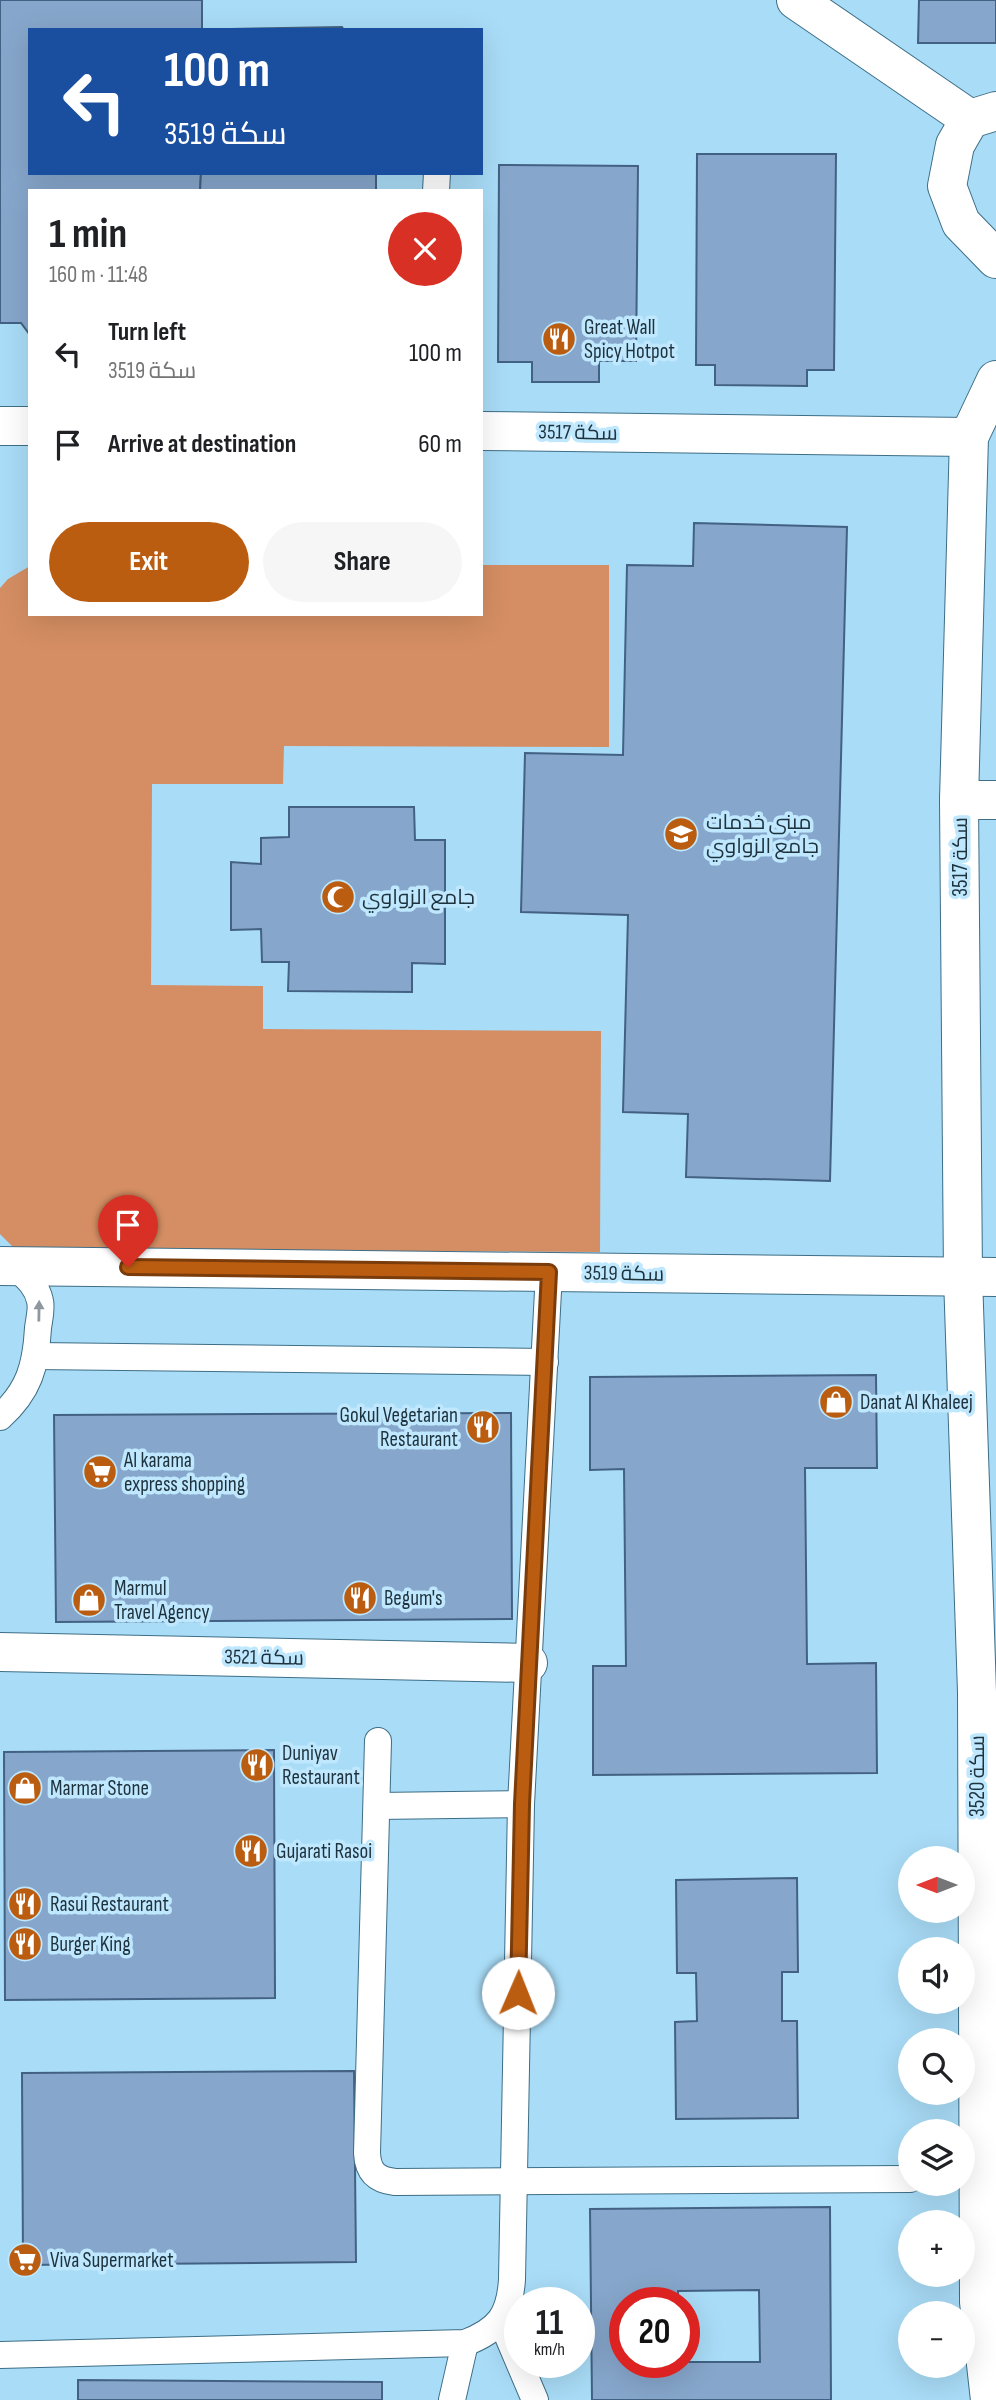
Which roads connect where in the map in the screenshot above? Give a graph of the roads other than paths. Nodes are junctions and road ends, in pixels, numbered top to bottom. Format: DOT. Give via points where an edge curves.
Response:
graph roads {
  1 [pos="796,0"];
  2 [pos="983,115"];
  3 [pos="996,259"];
  4 [pos="996,380"];
  5 [pos="0,426"];
  6 [pos="28,426"];
  7 [pos="483,431"];
  8 [pos="969,437"];
  9 [pos="978,800"];
  10 [pos="7,1266"];
  11 [pos="549,1272"];
  12 [pos="980,1277"];
  13 [pos="36,1356"];
  14 [pos="545,1362"];
  15 [pos="0,1417"];
  16 [pos="0,1652"];
  17 [pos="528,1663"];
  18 [pos="987,1692"];
  19 [pos="378,1741"];
  20 [pos="522,1804"];
  21 [pos="377,1806"];
  22 [pos="987,2002"];
  23 [pos="975,2127"];
  24 [pos="898,2179"];
  25 [pos="514,2182"];
  26 [pos="972,2196"];
  27 [pos="987,2302"];
  28 [pos="501,2320"];
  29 [pos="465,2343"];
  30 [pos="0,2355"];
  31 [pos="452,2400"];
  32 [pos="534,2400"];
  33 [pos="990,2400"];
  1 -- 2 [label="street"];
  2 -- 3 [label="street" via="955,145 947,186 961,223"];
  4 -- 8 [label="street, سكة 3517"];
  5 -- 6 [label="street"];
  7 -- 8 [label="street, سكة 3517"];
  8 -- 9 [label="street, سكة 3517"];
  9 -- 12 [label="street, سكة 3517"];
  10 -- 11 [label="street, سكة 3519"];
  13 -- 10 [label="lane, one-way" via="40,1301 32,1282"];
  11 -- 12 [label="street, سكة 3519"];
  11 -- 14 [label="lane"];
  12 -- 18 [label="street, سكة 3520"];
  13 -- 14 [label="lane"];
  13 -- 15 [label="lane" via="15,1403"];
  14 -- 17 [label="lane"];
  16 -- 17 [label="street, سكة 3521"];
  17 -- 20 [label="lane"];
  18 -- 22 [label="street, سكة 3520"];
  19 -- 21 [label="lane"];
  20 -- 21 [label="lane"];
  20 -- 25 [label="lane"];
  21 -- 25 [label="lane" via="368,2164 373,2175 383,2180"];
  22 -- 23 [label="street, سكة 3520"];
  24 -- 25 [label="lane"];
  25 -- 28 [label="lane" via="511,2300"];
  26 -- 27 [label="street, سكة 3520"];
  27 -- 33 [label="street, سكة 3520"];
  28 -- 29 [label="lane" via="485,2335"];
  28 -- 32 [label="lane"];
  29 -- 30 [label="lane"];
  29 -- 31 [label="lane"];
}
